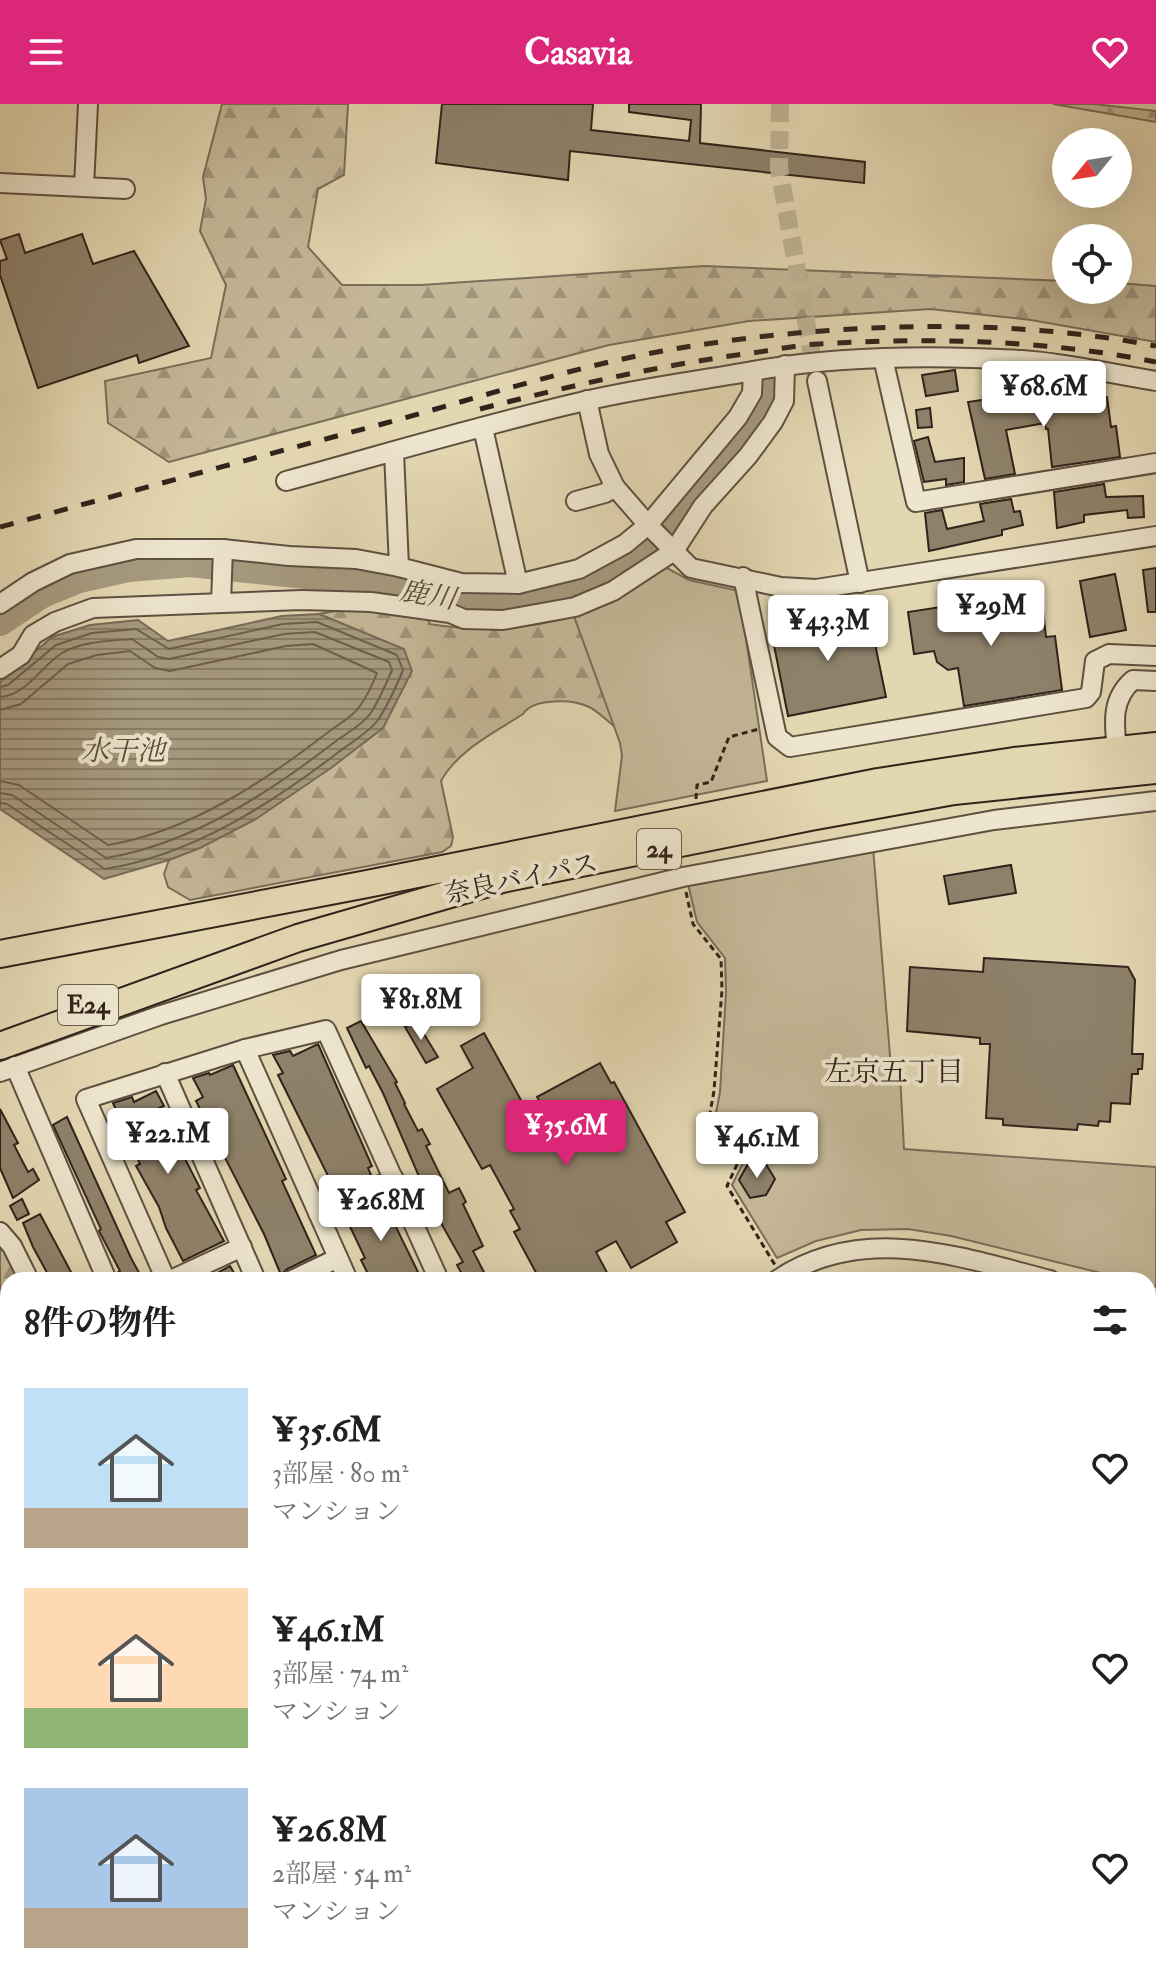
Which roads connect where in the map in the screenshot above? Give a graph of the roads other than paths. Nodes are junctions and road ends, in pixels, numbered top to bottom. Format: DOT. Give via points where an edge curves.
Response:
graph roads {
  1 [pos="88,104"];
  2 [pos="0,183"];
  3 [pos="84,187"];
  4 [pos="125,189"];
  5 [pos="883,358"];
  6 [pos="785,365"];
  7 [pos="753,371"];
  8 [pos="817,381"];
  9 [pos="1156,381"];
  10 [pos="587,400"];
  11 [pos="483,428"];
  12 [pos="394,452"];
  13 [pos="1156,463"];
  14 [pos="286,481"];
  15 [pos="615,487"];
  16 [pos="576,501"];
  17 [pos="1156,536"];
  18 [pos="660,538"];
  19 [pos="223,549"];
  20 [pos="399,567"];
  21 [pos="743,577"];
  22 [pos="860,583"];
  23 [pos="518,584"];
  24 [pos="221,603"];
  25 [pos="0,604"];
  26 [pos="1156,656"];
  27 [pos="0,669"];
  28 [pos="1156,681"];
  29 [pos="1156,746"];
  30 [pos="1117,750"];
  31 [pos="1156,770"];
  32 [pos="1156,801"];
  33 [pos="0,956"];
  34 [pos="175,983"];
  35 [pos="0,1027"];
  36 [pos="245,1049"];
  37 [pos="5,1061"];
  38 [pos="165,1073"];
  39 [pos="394,1179"];
  40 [pos="318,1213"];
  41 [pos="0,1232"];
  42 [pos="242,1247"];
  43 [pos="338,1258"];
  44 [pos="25,1272"];
  45 [pos="103,1272"];
  46 [pos="164,1272"];
  47 [pos="186,1272"];
  48 [pos="253,1272"];
  49 [pos="309,1272"];
  50 [pos="344,1272"];
  51 [pos="435,1272"];
  52 [pos="776,1272"];
  53 [pos="1017,1272"];
  1 -- 3 [label="street"];
  2 -- 3 [label="street"];
  3 -- 4 [label="street"];
  5 -- 6 [label="street"];
  5 -- 9 [label="street" via="1025,360"];
  5 -- 13 [label="street" via="916,502"];
  6 -- 7 [label="street"];
  6 -- 18 [label="street" via="784,401 773,422 703,506"];
  7 -- 10 [label="street"];
  7 -- 18 [label="street" via="752,393"];
  8 -- 22 [label="street"];
  10 -- 11 [label="street"];
  10 -- 15 [label="street" via="599,454"];
  11 -- 12 [label="street"];
  11 -- 23 [label="street"];
  12 -- 14 [label="street"];
  12 -- 20 [label="street"];
  15 -- 16 [label="street"];
  15 -- 18 [label="street"];
  17 -- 22 [label="street"];
  18 -- 21 [label="street" via="691,568"];
  18 -- 23 [label="street" via="625,544 579,569"];
  18 -- 24 [label="street" via="613,591 575,607 503,620 464,619 371,602"];
  19 -- 20 [label="street"];
  19 -- 24 [label="street"];
  19 -- 25 [label="street" via="136,549 97,557 70,564"];
  20 -- 23 [label="street" via="461,583"];
  21 -- 22 [label="street" via="816,589"];
  21 -- 26 [label="street" via="777,737 790,747 1086,698 1095,661 1109,654"];
  24 -- 27 [label="street" via="93,608 33,635 21,655"];
  28 -- 30 [label="street" via="1133,680 1121,691 1115,708"];
  29 -- 30 [label="highway, 奈良バイパス / 24"];
  30 -- 33 [label="highway, 奈良バイパス / 24" via="878,782"];
  31 -- 34 [label="highway, 奈良バイパス / 24" via="954,791 502,879 298,938"];
  32 -- 37 [label="street" via="994,820 683,877 341,960"];
  34 -- 35 [label="highway, E24"];
  34 -- 37 [label="highway, 奈良バイパス / 24"];
  36 -- 38 [label="street"];
  36 -- 39 [label="street" via="326,1030"];
  36 -- 40 [label="street"];
  37 -- 45 [label="street"];
  38 -- 42 [label="street"];
  38 -- 46 [label="street" via="86,1099"];
  39 -- 40 [label="street"];
  39 -- 51 [label="street"];
  40 -- 43 [label="street"];
  41 -- 44 [label="street"];
  42 -- 47 [label="street"];
  42 -- 48 [label="street"];
  43 -- 49 [label="street"];
  43 -- 50 [label="street"];
  52 -- 53 [label="street" via="882,1247 923,1249"];
}
